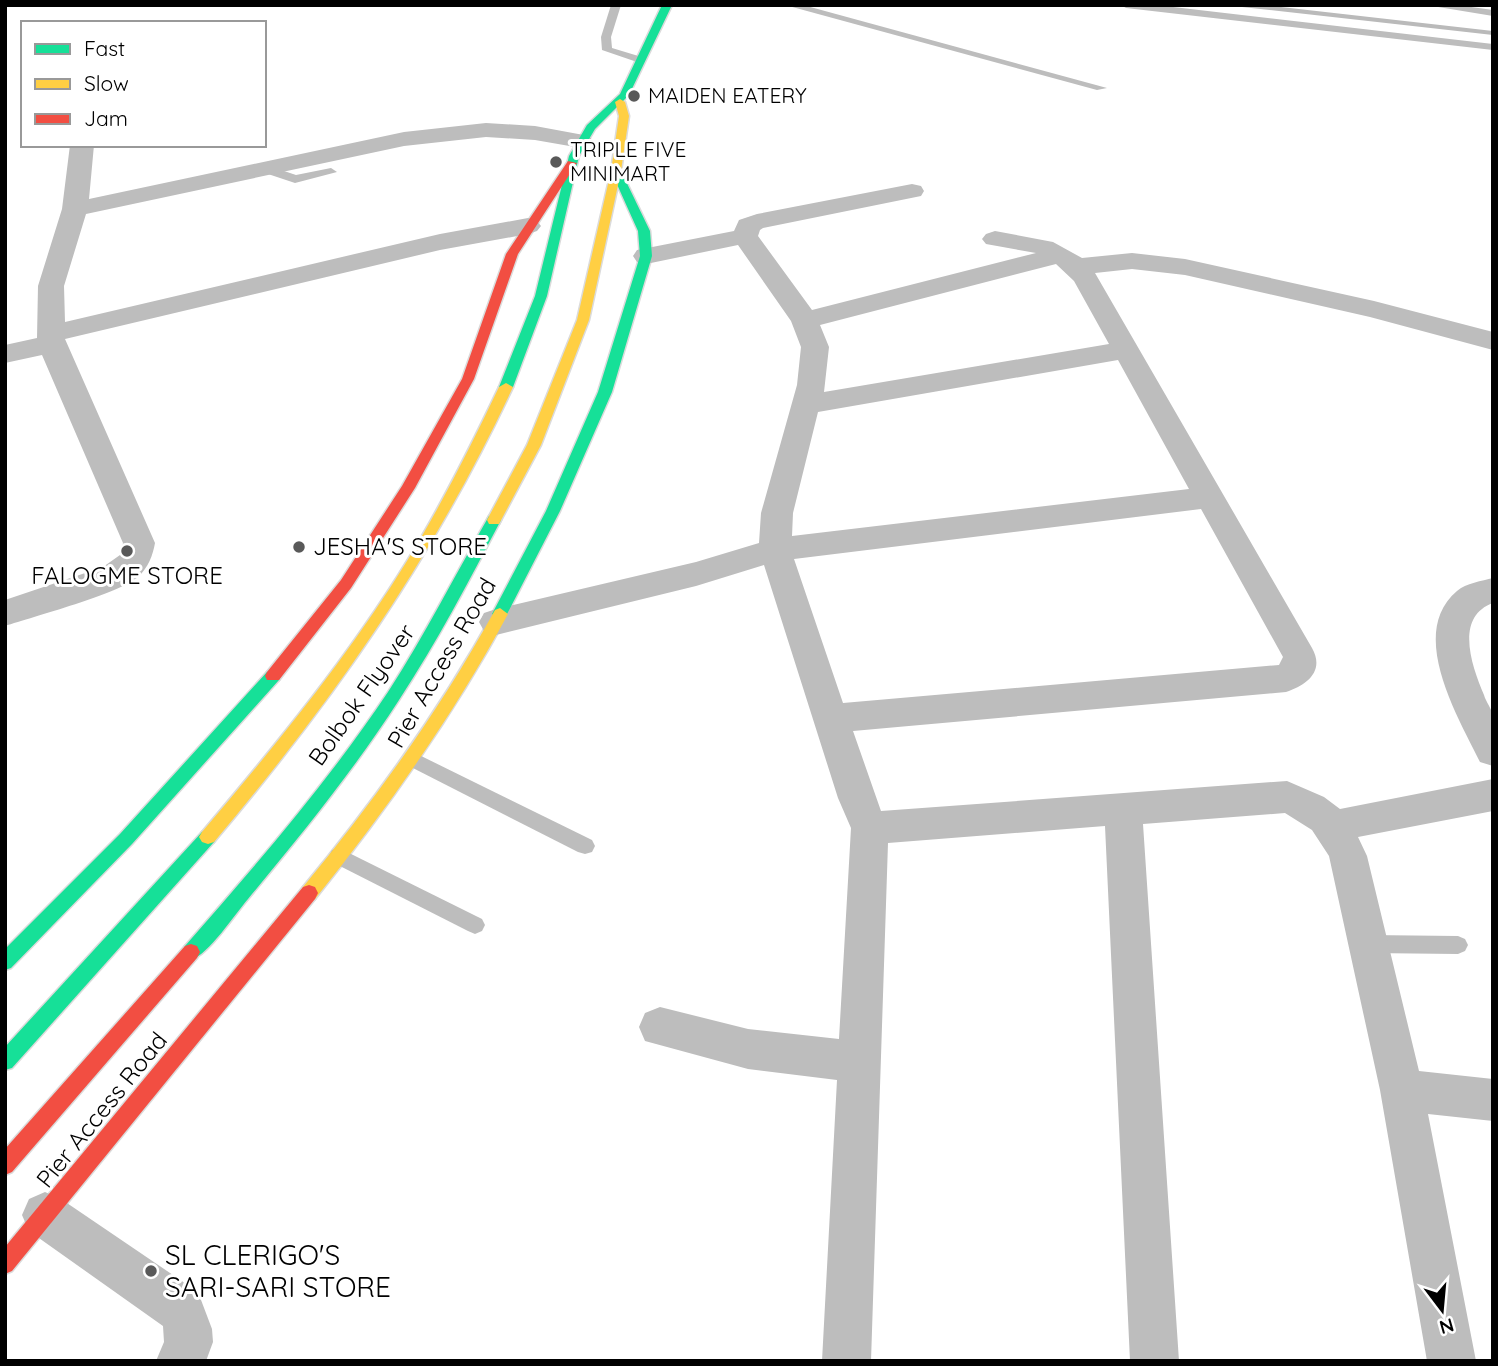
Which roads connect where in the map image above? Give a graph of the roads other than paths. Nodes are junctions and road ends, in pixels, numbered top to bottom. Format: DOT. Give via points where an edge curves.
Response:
graph roads {
  1 [pos="616,5"];
  2 [pos="667,5"];
  3 [pos="790,5"];
  4 [pos="1126,5"];
  5 [pos="1431,5"];
  6 [pos="1493,13"];
  7 [pos="1493,47"];
  8 [pos="641,60"];
  9 [pos="1101,88"];
  10 [pos="620,102"];
  11 [pos="82,147"];
  12 [pos="577,152"];
  13 [pos="266,170"];
  14 [pos="616,171"];
  15 [pos="331,172"];
  16 [pos="912,191"];
  17 [pos="75,209"];
  18 [pos="528,226"];
  19 [pos="745,236"];
  20 [pos="995,239"];
  21 [pos="646,256"];
  22 [pos="1069,261"];
  23 [pos="805,320"];
  24 [pos="51,339"];
  25 [pos="1493,341"];
  26 [pos="1126,350"];
  27 [pos="5,354"];
  28 [pos="806,405"];
  29 [pos="1212,497"];
  30 [pos="775,550"];
  31 [pos="1493,590"];
  32 [pos="5,613"];
  33 [pos="496,622"];
  34 [pos="830,719"];
  35 [pos="1493,751"];
  36 [pos="413,760"];
  37 [pos="1493,795"];
  38 [pos="1123,809"];
  39 [pos="1334,826"];
  40 [pos="870,828"];
  41 [pos="585,846"];
  42 [pos="339,856"];
  43 [pos="475,925"];
  44 [pos="1368,943"];
  45 [pos="1458,945"];
  46 [pos="5,962"];
  47 [pos="660,1027"];
  48 [pos="5,1061"];
  49 [pos="859,1062"];
  50 [pos="1402,1090"];
  51 [pos="1493,1100"];
  52 [pos="5,1166"];
  53 [pos="45,1215"];
  54 [pos="5,1264"];
  55 [pos="180,1361"];
  56 [pos="846,1361"];
  57 [pos="1155,1361"];
  58 [pos="1452,1361"];
  1 -- 8 [label="lane" via="606,37 607,50"];
  2 -- 8 [label="main road"];
  3 -- 9 [label="lane"];
  4 -- 7 [label="lane"];
  5 -- 6 [label="lane"];
  8 -- 10 [label="main road"];
  10 -- 12 [label="main road" via="601,116"];
  10 -- 14 [label="main road" via="624,116"];
  11 -- 17 [label="street"];
  12 -- 13 [label="street" via="509,131 453,132"];
  12 -- 18 [label="main road"];
  12 -- 48 [label="main road, Bolbok Flyover" via="549,267 509,384 423,553 319,705 201,845"];
  13 -- 15 [label="lane" via="295,179"];
  13 -- 17 [label="street"];
  14 -- 21 [label="main road, Pier Access Road" via="644,231"];
  14 -- 52 [label="main road, Bolbok Flyover" via="597,268 563,377 524,465 436,628 376,722 251,884"];
  16 -- 19 [label="street" via="757,222 748,225"];
  17 -- 24 [label="street" via="51,286"];
  18 -- 24 [label="street" via="440,242"];
  18 -- 46 [label="main road" via="512,254 468,379 408,488 346,584 279,669 135,829"];
  19 -- 21 [label="street"];
  19 -- 23 [label="street"];
  20 -- 22 [label="street" via="1045,246"];
  21 -- 33 [label="main road, Pier Access Road" via="605,392 553,511"];
  22 -- 23 [label="street"];
  22 -- 25 [label="street" via="1185,267"];
  22 -- 26 [label="street" via="1104,309"];
  23 -- 28 [label="street" via="816,347"];
  24 -- 27 [label="street"];
  24 -- 32 [label="street" via="139,543 137,559 116,576"];
  26 -- 28 [label="street"];
  26 -- 29 [label="street"];
  28 -- 30 [label="street" via="776,513"];
  29 -- 30 [label="street"];
  29 -- 34 [label="street" via="1300,657 1299,669 1286,678"];
  30 -- 33 [label="street"];
  30 -- 34 [label="street"];
  31 -- 35 [label="street" via="1469,598 1451,626 1461,685"];
  33 -- 36 [label="main road, Pier Access Road"];
  34 -- 40 [label="street"];
  36 -- 41 [label="lane"];
  36 -- 42 [label="main road, Pier Access Road"];
  37 -- 39 [label="street"];
  38 -- 39 [label="street" via="1287,797 1311,807"];
  38 -- 40 [label="street"];
  38 -- 57 [label="street"];
  39 -- 44 [label="street" via="1348,856"];
  40 -- 49 [label="street"];
  42 -- 43 [label="lane"];
  42 -- 53 [label="main road, Pier Access Road"];
  44 -- 45 [label="lane"];
  44 -- 50 [label="street"];
  47 -- 49 [label="street" via="748,1049"];
  49 -- 56 [label="street"];
  50 -- 51 [label="street"];
  50 -- 58 [label="street"];
  53 -- 54 [label="main road, Pier Access Road"];
  53 -- 55 [label="street" via="181,1309 189,1322 189,1336"];
}
